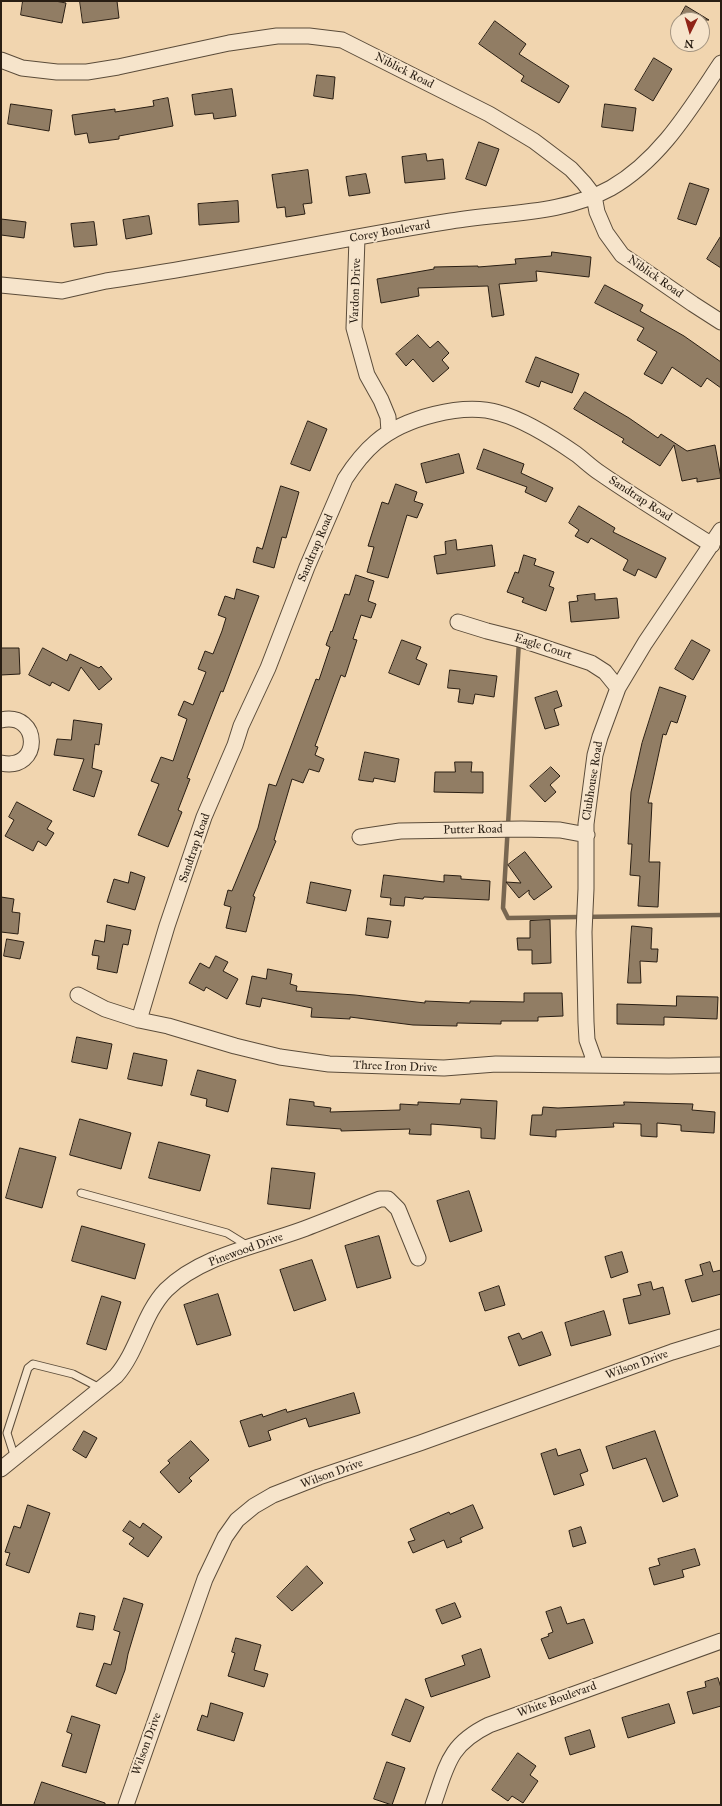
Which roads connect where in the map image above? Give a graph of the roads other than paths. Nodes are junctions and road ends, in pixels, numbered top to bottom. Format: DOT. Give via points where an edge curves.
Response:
graph roads {
  1 [pos="1,60"];
  2 [pos="721,63"];
  3 [pos="594,196"];
  4 [pos="358,238"];
  5 [pos="1,285"];
  6 [pos="721,322"];
  7 [pos="389,432"];
  8 [pos="721,530"];
  9 [pos="712,545"];
  10 [pos="458,622"];
  11 [pos="618,688"];
  12 [pos="1,720"];
  13 [pos="1,763"];
  14 [pos="587,835"];
  15 [pos="360,837"];
  16 [pos="78,995"];
  17 [pos="139,1020"];
  18 [pos="596,1065"];
  19 [pos="721,1065"];
  20 [pos="81,1193"];
  21 [pos="250,1247"];
  22 [pos="418,1258"];
  23 [pos="721,1337"];
  24 [pos="100,1388"];
  25 [pos="16,1458"];
  26 [pos="1,1469"];
  27 [pos="721,1642"];
  28 [pos="126,1805"];
  29 [pos="433,1805"];
  1 -- 3 [label="street, Niblick Road" via="22,68 87,72 229,43 277,36 342,40 489,114 534,140 571,170"];
  2 -- 3 [label="street, Corey Boulevard" via="679,125 656,153 626,178"];
  3 -- 4 [label="street, Corey Boulevard" via="576,204 557,208 452,221"];
  3 -- 6 [label="street, Niblick Road" via="600,223 612,244 622,255"];
  4 -- 5 [label="street, Corey Boulevard" via="106,281 62,291"];
  4 -- 7 [label="street, Vardon Drive" via="354,328 367,375 388,417"];
  7 -- 9 [label="street, Sandtrap Road" via="402,425 458,410 500,413 538,430"];
  7 -- 17 [label="street, Sandtrap Road" via="354,465 330,513 268,668 204,817"];
  8 -- 9 [label="street, Clubhouse Road"];
  9 -- 11 [label="street, Clubhouse Road" via="645,643"];
  10 -- 11 [label="street, Eagle Court" via="591,663 606,672"];
  11 -- 14 [label="street, Clubhouse Road" via="595,755"];
  12 -- 13 [label="street" via="15,719 22,722 31,734 32,742 27,756 22,760 15,764"];
  14 -- 15 [label="street, Putter Road" via="560,830 522,829 400,831"];
  14 -- 18 [label="street, Clubhouse Road" via="584,932 586,1022 587,1040"];
  16 -- 17 [label="street, Three Iron Drive" via="105,1009"];
  17 -- 18 [label="street, Three Iron Drive" via="235,1046 330,1064 444,1068 496,1064"];
  18 -- 19 [label="street, Three Iron Drive"];
  20 -- 21 [label="lane" via="227,1233"];
  21 -- 22 [label="street, Pinewood Drive" via="380,1199 388,1199 398,1209"];
  21 -- 24 [label="street, Pinewood Drive" via="197,1268 182,1276 166,1290 152,1310 124,1367"];
  23 -- 28 [label="street, Wilson Drive" via="672,1352 319,1478 273,1495 254,1506 238,1520 225,1537 205,1579"];
  24 -- 25 [label="street, Pinewood Drive"];
  24 -- 25 [label="lane" via="73,1374 34,1364 28,1368 7,1434"];
  25 -- 26 [label="street, Pinewood Drive"];
  27 -- 29 [label="street, White Boulevard" via="473,1732 451,1754"];
}
